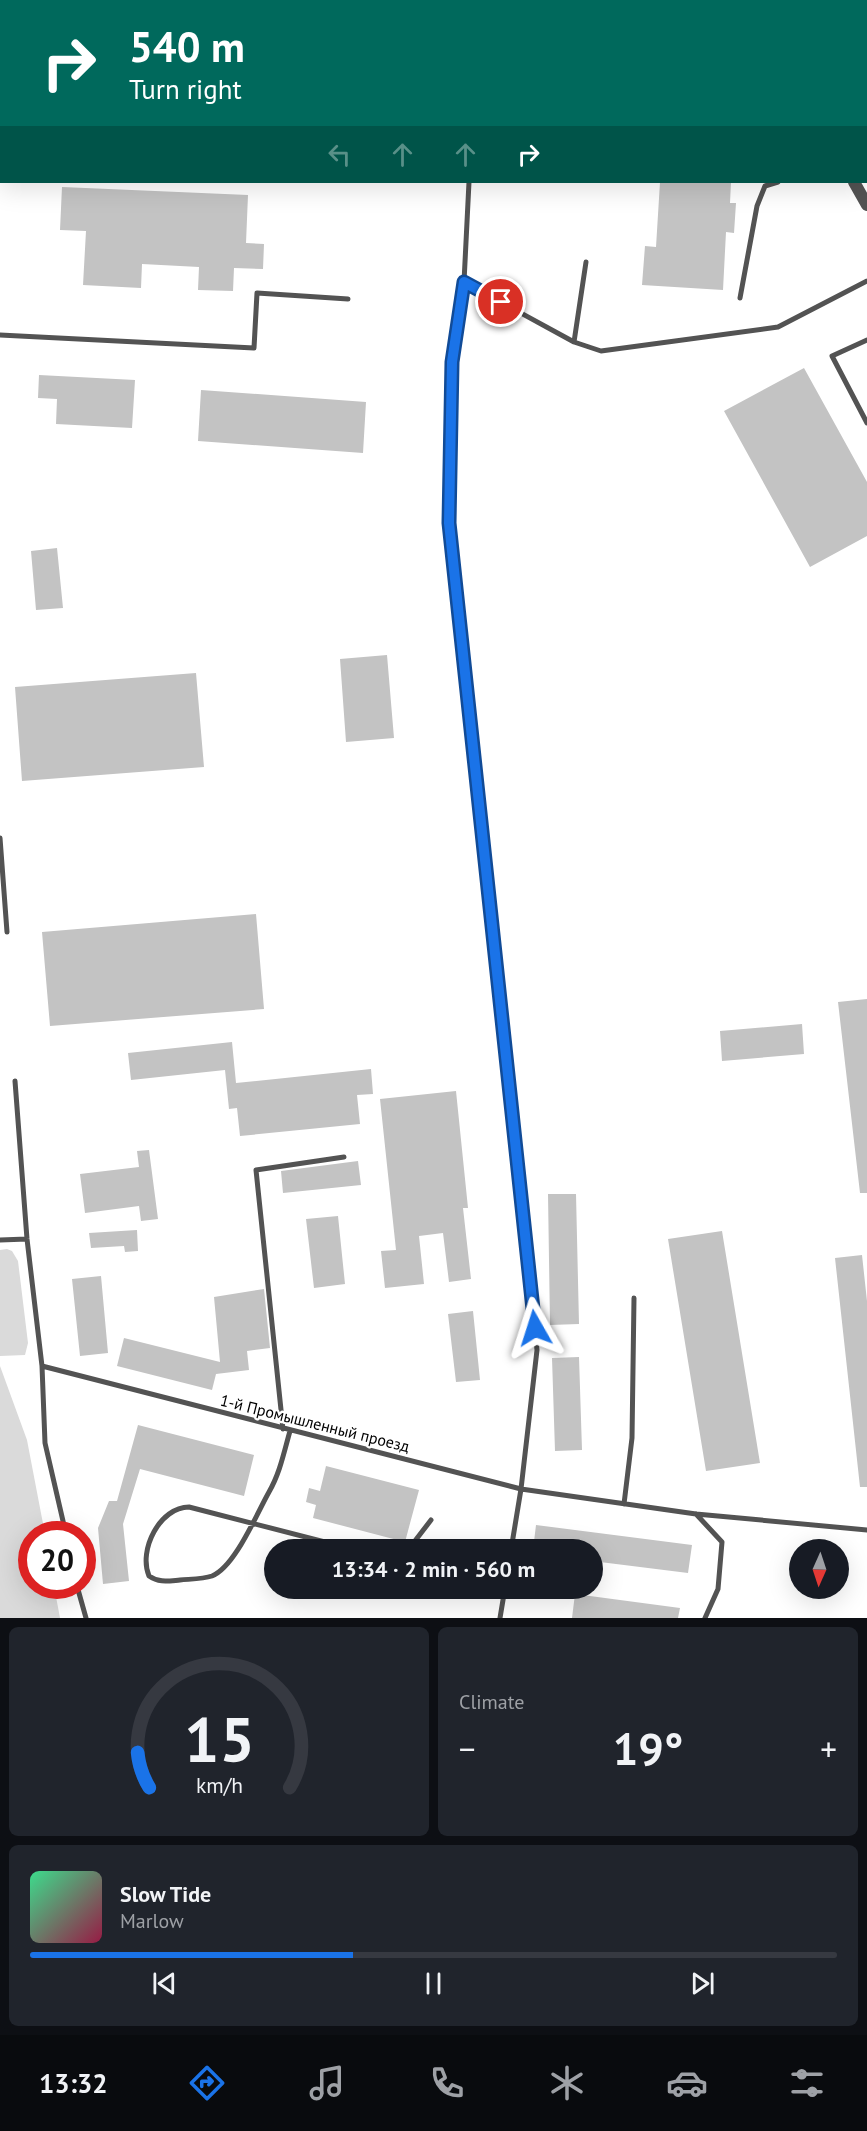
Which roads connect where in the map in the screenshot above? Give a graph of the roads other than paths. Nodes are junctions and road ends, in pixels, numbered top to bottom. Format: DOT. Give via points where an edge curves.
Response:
graph roads {
  1 [pos="469,183"];
  2 [pos="775,183"];
  3 [pos="855,183"];
  4 [pos="867,204"];
  5 [pos="586,262"];
  6 [pos="867,281"];
  7 [pos="464,282"];
  8 [pos="740,298"];
  9 [pos="348,299"];
  10 [pos="0,335"];
  11 [pos="867,340"];
  12 [pos="574,342"];
  13 [pos="867,423"];
  14 [pos="0,838"];
  15 [pos="7,932"];
  16 [pos="15,1081"];
  17 [pos="344,1157"];
  18 [pos="27,1239"];
  19 [pos="0,1240"];
  20 [pos="634,1298"];
  21 [pos="42,1366"];
  22 [pos="286,1430"];
  23 [pos="521,1489"];
  24 [pos="624,1504"];
  25 [pos="696,1514"];
  26 [pos="431,1520"];
  27 [pos="63,1521"];
  28 [pos="252,1523"];
  29 [pos="867,1530"];
  30 [pos="314,1539"];
  31 [pos="416,1539"];
  32 [pos="513,1539"];
  33 [pos="81,1599"];
  34 [pos="503,1599"];
  35 [pos="86,1618"];
  36 [pos="500,1618"];
  37 [pos="705,1618"];
  1 -- 7 [label="lane"];
  2 -- 8 [label="lane" via="765,186 757,206"];
  3 -- 4 [label="street"];
  5 -- 12 [label="lane"];
  6 -- 12 [label="lane" via="778,327 601,351"];
  7 -- 12 [label="lane"];
  7 -- 23 [label="lane" via="452,362 449,523 537,1350"];
  9 -- 10 [label="lane" via="257,293 254,348"];
  11 -- 13 [label="lane" via="832,356"];
  14 -- 15 [label="lane"];
  16 -- 18 [label="lane"];
  17 -- 22 [label="lane" via="256,1170"];
  18 -- 19 [label="lane"];
  18 -- 21 [label="lane"];
  20 -- 24 [label="lane" via="632,1438"];
  21 -- 22 [label="lane, 1-й Промышленный проезд"];
  21 -- 27 [label="lane" via="45,1443"];
  22 -- 23 [label="lane, 1-й Промышленный проезд"];
  22 -- 28 [label="lane" via="276,1479"];
  23 -- 24 [label="lane, 1-й Промышленный проезд"];
  23 -- 32 [label="lane"];
  24 -- 25 [label="lane, 1-й Промышленный проезд"];
  25 -- 29 [label="lane, 1-й Промышленный проезд"];
  25 -- 37 [label="lane" via="722,1542 718,1589"];
  26 -- 31 [label="lane"];
  28 -- 28 [label="lane" via="189,1507 170,1511 146,1552 149,1576 161,1582 213,1575 231,1560"];
  28 -- 30 [label="lane"];
  33 -- 35 [label="lane"];
  34 -- 36 [label="lane"];
}
